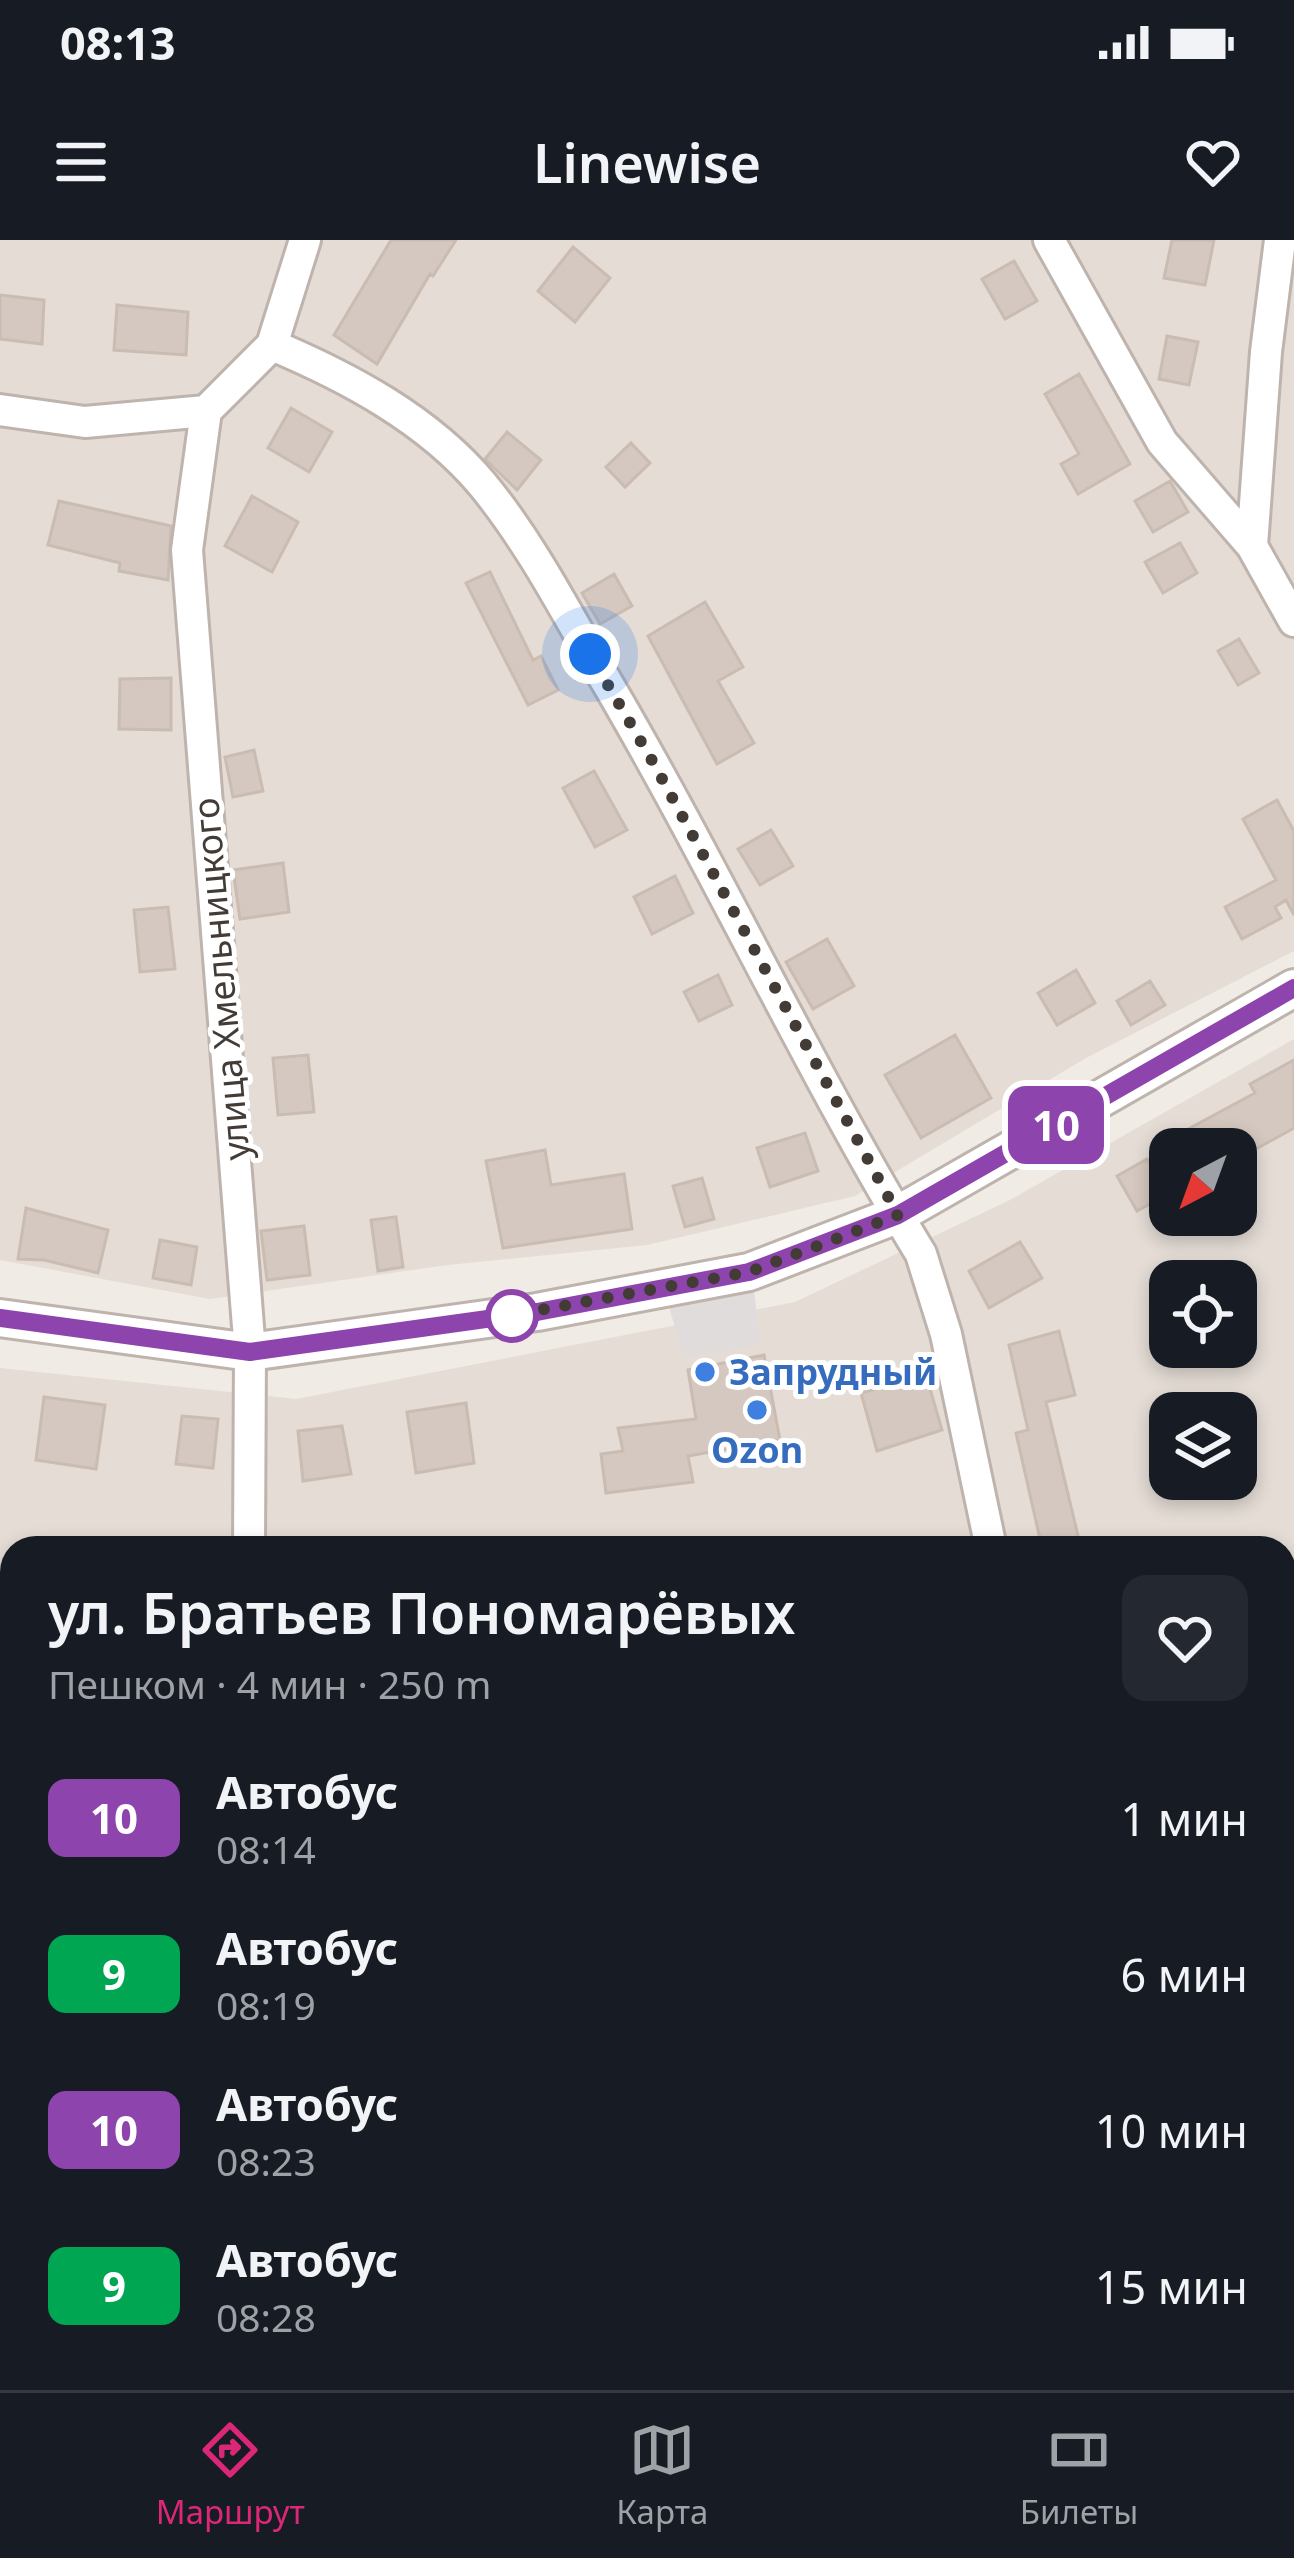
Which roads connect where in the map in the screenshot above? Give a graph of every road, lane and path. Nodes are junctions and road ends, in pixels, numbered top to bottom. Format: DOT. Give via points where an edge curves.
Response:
graph roads {
  1 [pos="305,240"];
  2 [pos="1048,240"];
  3 [pos="1280,240"];
  4 [pos="272,345"];
  5 [pos="0,410"];
  6 [pos="206,411"];
  7 [pos="1252,546"];
  8 [pos="1294,621"];
  9 [pos="1294,988"];
  10 [pos="898,1215"];
  11 [pos="0,1318"];
  12 [pos="250,1352"];
  13 [pos="249,1536"];
  14 [pos="988,1536"];
  1 -- 4 [label="street"];
  2 -- 7 [label="street" via="1162,442"];
  3 -- 7 [label="street"];
  4 -- 6 [label="street"];
  4 -- 10 [label="street" via="338,373 416,424 481,482 526,544"];
  5 -- 6 [label="street" via="85,422"];
  6 -- 12 [label="street, улица Хмельницкого" via="187,550"];
  7 -- 8 [label="street"];
  9 -- 10 [label="street"];
  10 -- 12 [label="street" via="749,1272"];
  10 -- 14 [label="street" via="921,1254 946,1334"];
  11 -- 12 [label="street"];
  12 -- 13 [label="street, улица Хмельницкого"];
}
